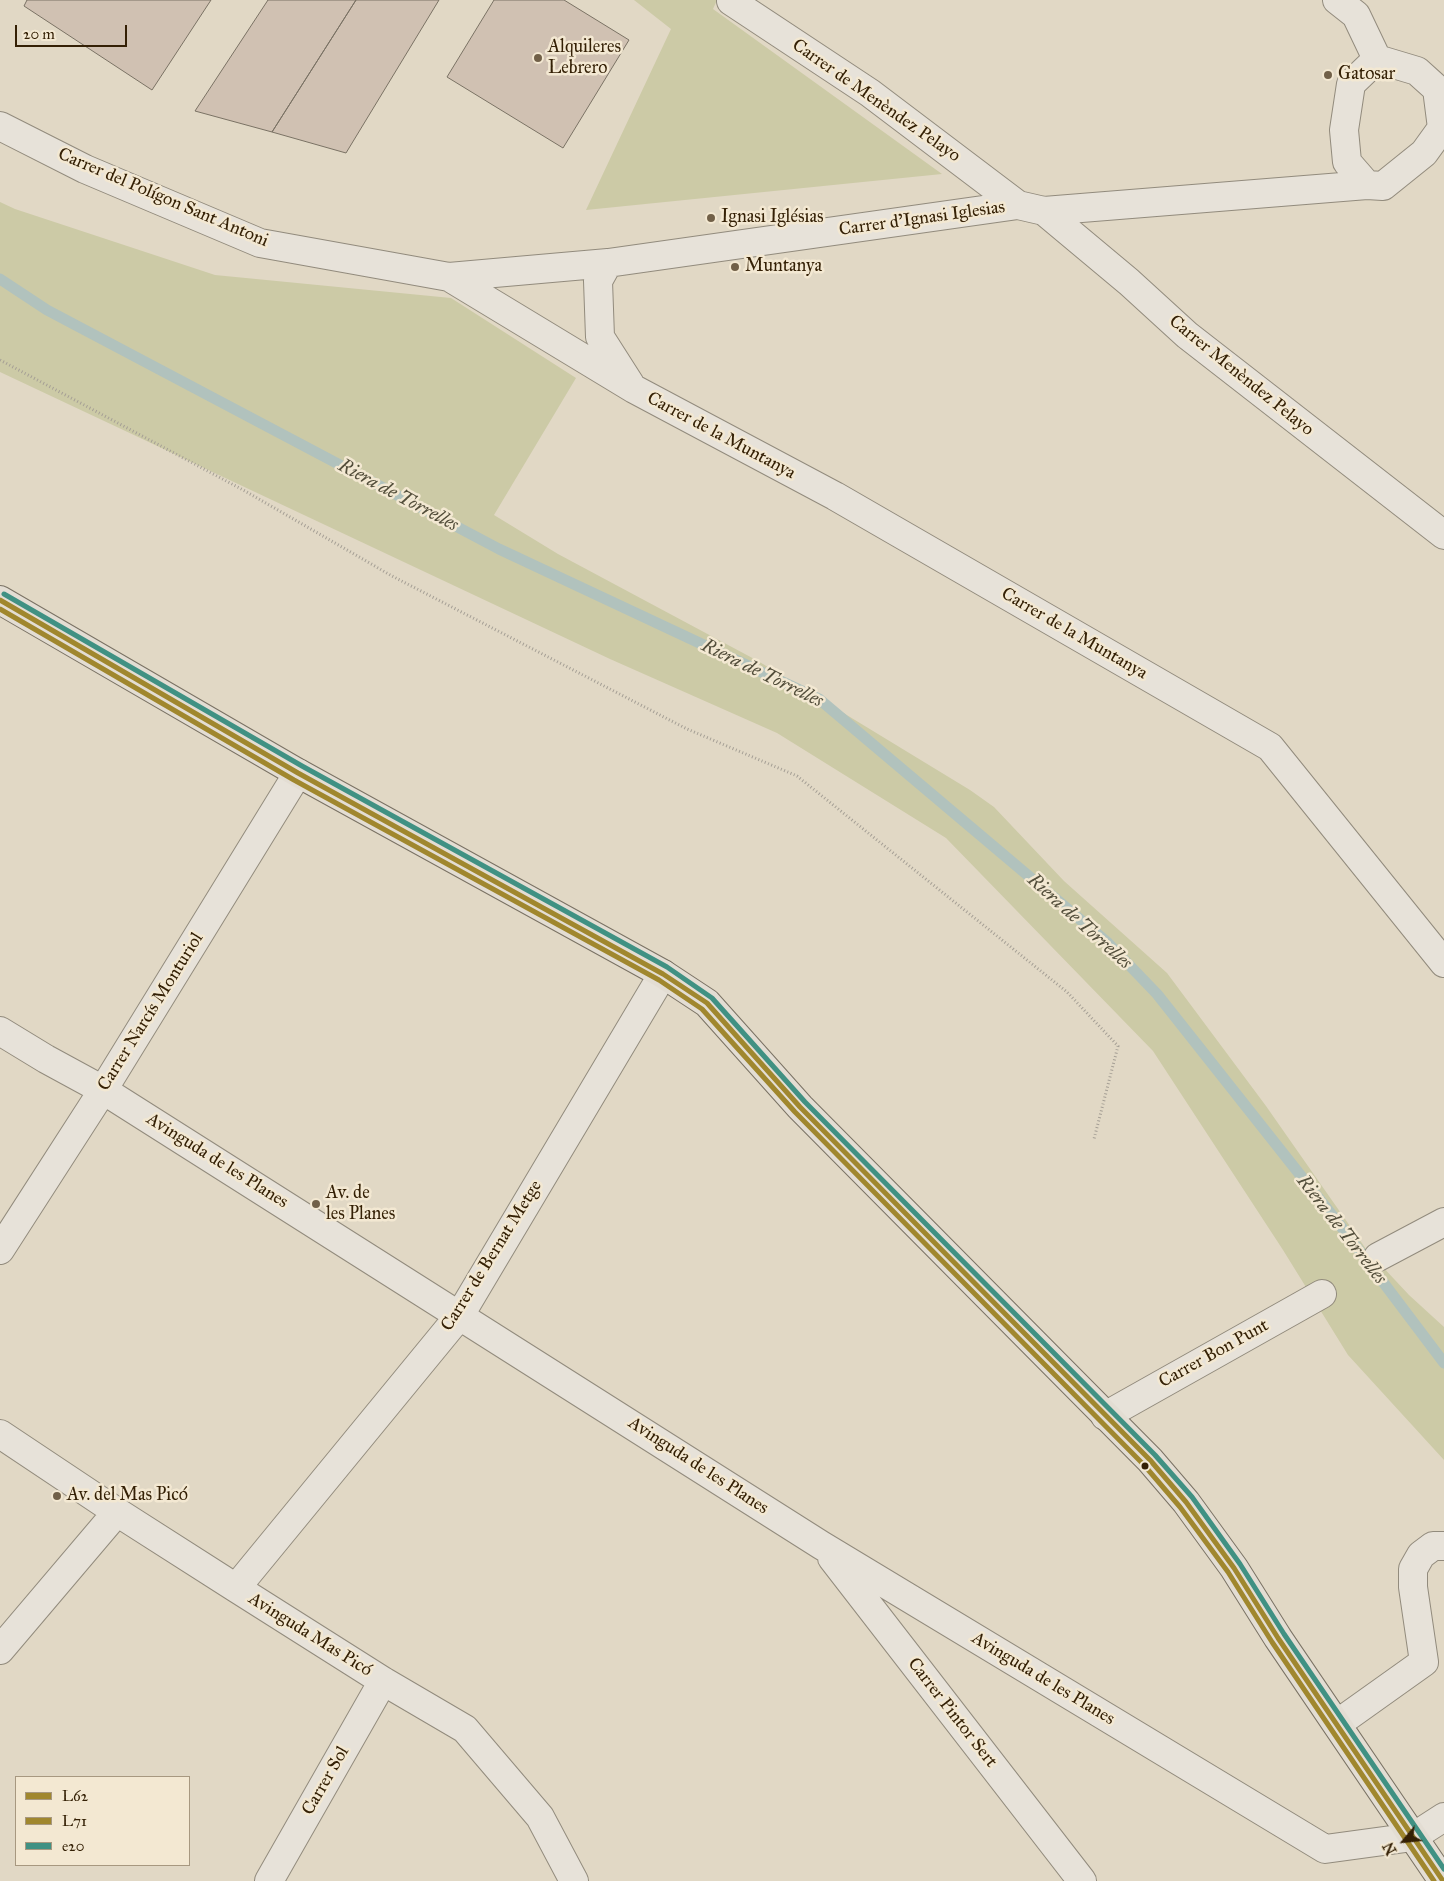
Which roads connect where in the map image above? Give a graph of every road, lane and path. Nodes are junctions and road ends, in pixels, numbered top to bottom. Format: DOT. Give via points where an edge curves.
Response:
graph roads {
  1 [pos="1337,0"];
  2 [pos="731,1"];
  3 [pos="1377,59"];
  4 [pos="0,126"];
  5 [pos="1443,128"];
  6 [pos="1367,185"];
  7 [pos="1018,205"];
  8 [pos="1044,211"];
  9 [pos="608,263"];
  10 [pos="449,277"];
  11 [pos="0,360"];
  12 [pos="634,389"];
  13 [pos="1444,535"];
  14 [pos="0,600"];
  15 [pos="298,773"];
  16 [pos="1444,963"];
  17 [pos="663,974"];
  18 [pos="0,1031"];
  19 [pos="103,1090"];
  20 [pos="1094,1138"];
  21 [pos="1444,1222"];
  22 [pos="0,1250"];
  23 [pos="1378,1257"];
  24 [pos="1322,1294"];
  25 [pos="460,1315"];
  26 [pos="1105,1416"];
  27 [pos="0,1434"];
  28 [pos="117,1512"];
  29 [pos="821,1545"];
  30 [pos="1444,1546"];
  31 [pos="236,1588"];
  32 [pos="0,1650"];
  33 [pos="383,1681"];
  34 [pos="1337,1724"];
  35 [pos="1444,1817"];
  36 [pos="1413,1837"];
  37 [pos="269,1881"];
  38 [pos="574,1881"];
  39 [pos="1082,1881"];
  40 [pos="1443,1881"];
  1 -- 3 [label="street" via="1356,16"];
  2 -- 7 [label="street, Carrer de Menèndez Pelayo" via="870,93"];
  3 -- 5 [label="street" via="1417,71 1437,89"];
  3 -- 6 [label="street" via="1351,84 1344,130 1348,162"];
  4 -- 10 [label="street, Carrer del Polígon Sant Antoni" via="84,169 260,243"];
  5 -- 6 [label="street" via="1424,153 1384,186"];
  6 -- 8 [label="street, Carrer d'Ignasi Iglesias"];
  7 -- 8 [label="street, Carrer d'Ignasi Iglesias"];
  7 -- 9 [label="street, Carrer d'Ignasi Iglesias"];
  8 -- 13 [label="street, Carrer Menèndez Pelayo" via="1187,335"];
  9 -- 10 [label="street, Carrer d'Ignasi Iglesias"];
  9 -- 12 [label="street, Carrer de la Muntanya" via="598,280 600,337"];
  10 -- 12 [label="street, Carrer de la Muntanya"];
  11 -- 20 [label="path" via="245,491 392,576 687,729 797,776 1066,992 1118,1046"];
  12 -- 16 [label="street, Carrer de la Muntanya" via="835,496 1270,748"];
  14 -- 15 [label="main road"];
  15 -- 17 [label="main road"];
  15 -- 19 [label="street, Carrer Narcís Monturiol"];
  17 -- 25 [label="street, Carrer de Bernat Metge"];
  17 -- 26 [label="main road" via="707,1003 800,1107"];
  18 -- 19 [label="street, Avinguda de les Planes"];
  19 -- 22 [label="street, Carrer Narcís Monturiol"];
  19 -- 25 [label="street, Avinguda de les Planes"];
  21 -- 23 [label="street"];
  24 -- 26 [label="street, Carrer Bon Punt"];
  25 -- 29 [label="street, Avinguda de les Planes"];
  25 -- 31 [label="street, Carrer de Bernat Metge"];
  26 -- 34 [label="main road" via="1150,1460 1186,1502 1234,1568"];
  27 -- 28 [label="street, Avinguda Mas Picó"];
  28 -- 31 [label="street, Avinguda Mas Picó"];
  28 -- 32 [label="street"];
  29 -- 36 [label="street, Avinguda de les Planes" via="1325,1849"];
  29 -- 39 [label="street, Carrer Pintor Sert"];
  30 -- 34 [label="street" via="1433,1546 1413,1569 1424,1662"];
  31 -- 33 [label="street, Avinguda Mas Picó"];
  33 -- 37 [label="street, Carrer Sol"];
  33 -- 38 [label="street, Avinguda Mas Picó" via="465,1729 540,1817"];
  34 -- 36 [label="main road"];
  35 -- 36 [label="street"];
  36 -- 40 [label="main road"];
}
